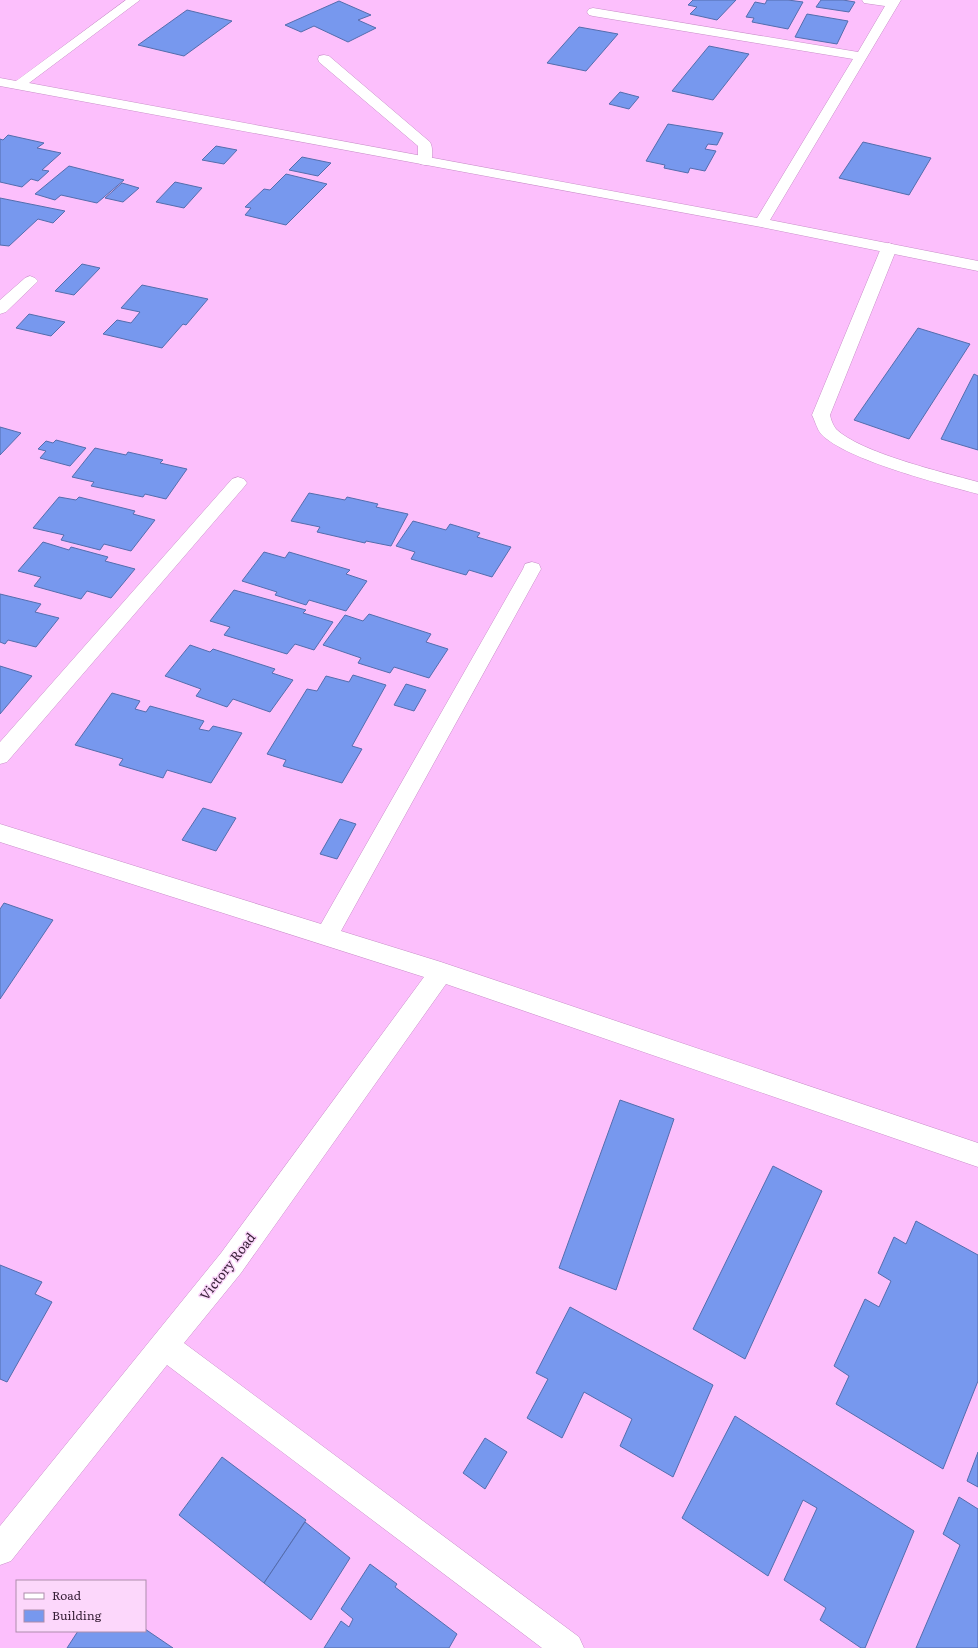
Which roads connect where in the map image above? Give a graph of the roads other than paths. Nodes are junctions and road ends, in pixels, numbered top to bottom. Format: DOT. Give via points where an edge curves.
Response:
graph roads {
  1 [pos="134,0"];
  2 [pos="868,0"];
  3 [pos="894,2"];
  4 [pos="593,12"];
  5 [pos="861,56"];
  6 [pos="324,59"];
  7 [pos="0,82"];
  8 [pos="19,85"];
  9 [pos="425,161"];
  10 [pos="761,223"];
  11 [pos="889,248"];
  12 [pos="978,266"];
  13 [pos="30,281"];
  14 [pos="0,309"];
  15 [pos="238,483"];
  16 [pos="978,488"];
  17 [pos="532,569"];
  18 [pos="0,756"];
  19 [pos="0,833"];
  20 [pos="326,936"];
  21 [pos="441,972"];
  22 [pos="978,1155"];
  23 [pos="164,1346"];
  24 [pos="0,1550"];
  25 [pos="568,1648"];
  1 -- 8 [label="street"];
  2 -- 3 [label="street"];
  3 -- 5 [label="street"];
  4 -- 5 [label="street"];
  5 -- 10 [label="street"];
  6 -- 9 [label="street" via="425,145"];
  7 -- 8 [label="street"];
  8 -- 9 [label="street"];
  9 -- 10 [label="street"];
  10 -- 11 [label="street"];
  11 -- 12 [label="street"];
  11 -- 16 [label="street" via="822,415 827,430 841,442 870,454"];
  13 -- 14 [label="street"];
  15 -- 18 [label="street"];
  17 -- 20 [label="street"];
  19 -- 20 [label="street"];
  20 -- 21 [label="street"];
  21 -- 22 [label="street"];
  21 -- 23 [label="street, Victory Road" via="231,1262"];
  23 -- 24 [label="street, Victory Road"];
  23 -- 25 [label="street"];
}
